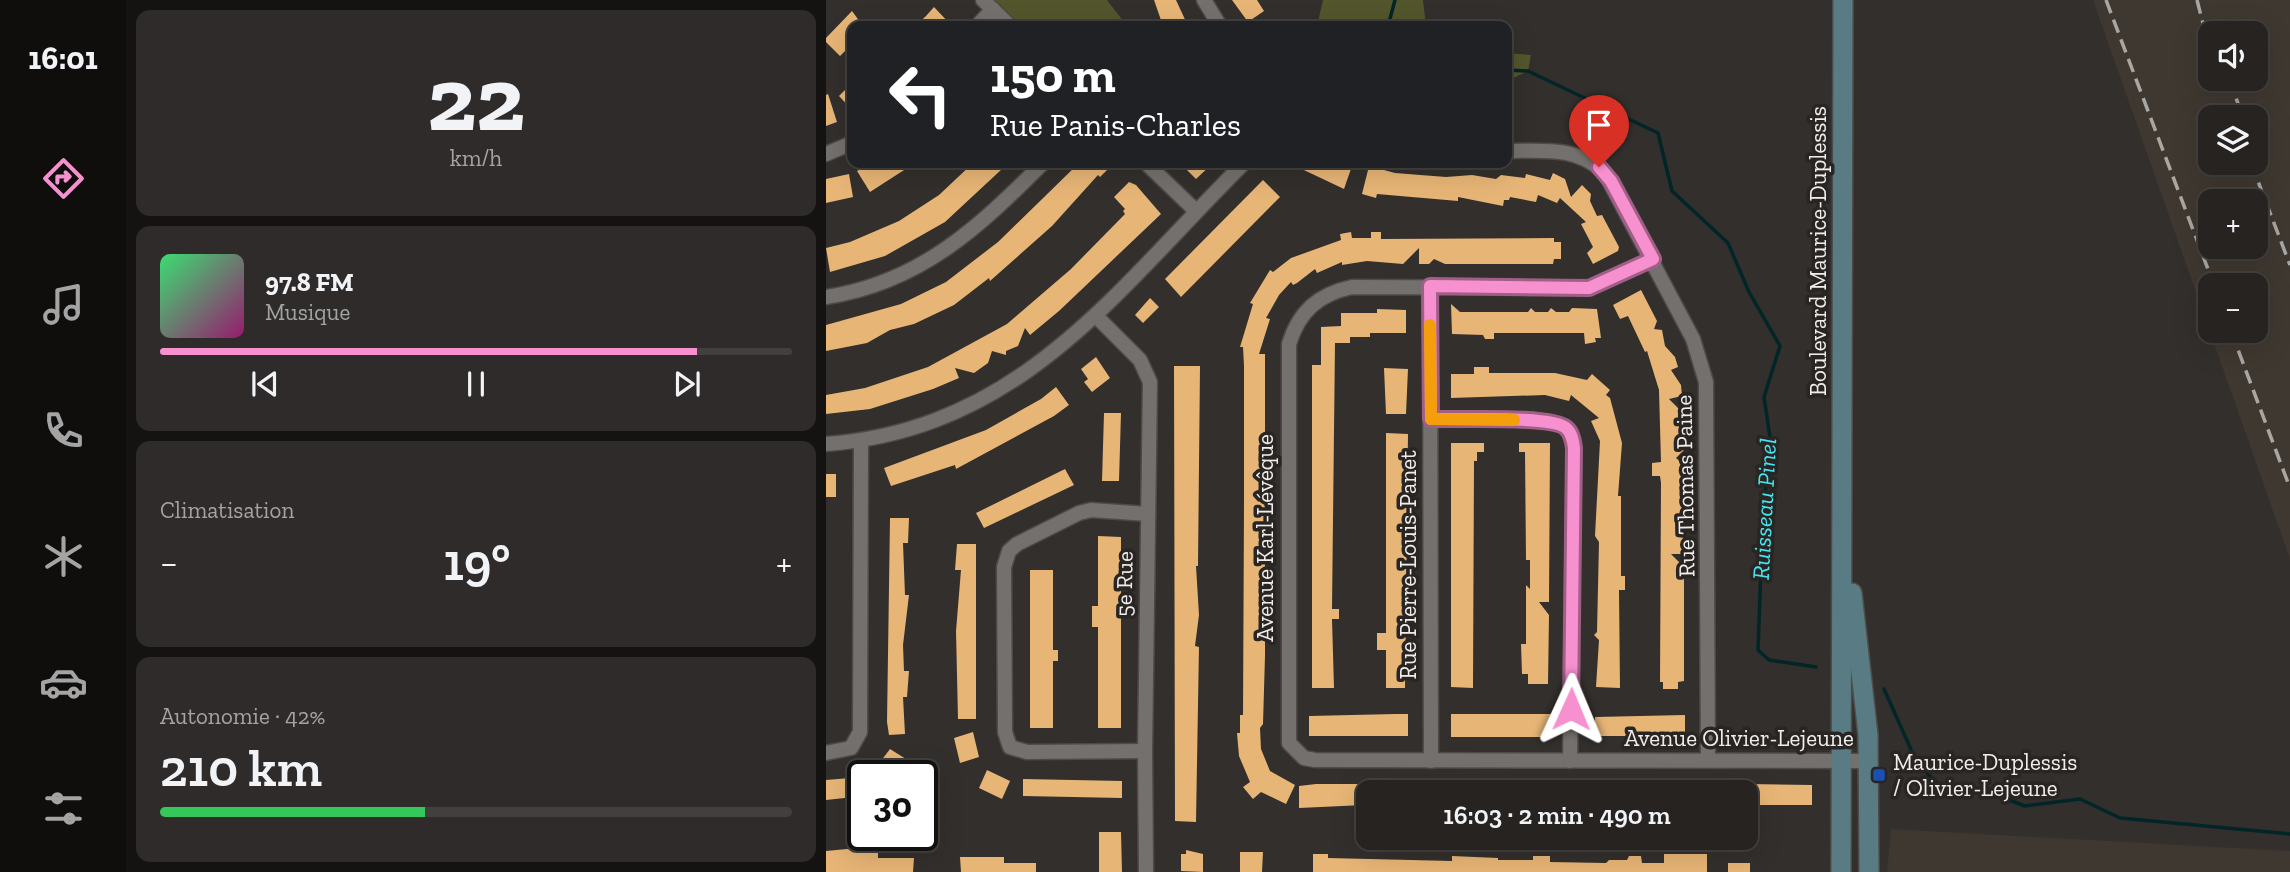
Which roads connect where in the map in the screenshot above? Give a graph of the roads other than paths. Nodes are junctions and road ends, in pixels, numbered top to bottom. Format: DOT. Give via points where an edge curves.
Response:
graph roads {
  1 [pos="1204,0"];
  2 [pos="1843,0"];
  3 [pos="988,5"];
  4 [pos="980,21"];
  5 [pos="1005,21"];
  6 [pos="1217,21"];
  7 [pos="847,145"];
  8 [pos="1512,151"];
  9 [pos="826,154"];
  10 [pos="1038,168"];
  11 [pos="1151,168"];
  12 [pos="1239,168"];
  13 [pos="1196,211"];
  14 [pos="1653,259"];
  15 [pos="1430,286"];
  16 [pos="826,297"];
  17 [pos="1097,317"];
  18 [pos="1431,419"];
  19 [pos="860,442"];
  20 [pos="826,444"];
  21 [pos="1842,502"];
  22 [pos="1148,514"];
  23 [pos="1145,751"];
  24 [pos="826,753"];
  25 [pos="1315,760"];
  26 [pos="1708,760"];
  27 [pos="1431,761"];
  28 [pos="1570,761"];
  29 [pos="1840,761"];
  30 [pos="1868,761"];
  31 [pos="1146,872"];
  32 [pos="1841,872"];
  33 [pos="1869,872"];
  1 -- 6 [label="street"];
  2 -- 21 [label="street, Boulevard Maurice-Duplessis"];
  3 -- 4 [label="street"];
  3 -- 5 [label="street"];
  7 -- 9 [label="street"];
  8 -- 14 [label="street, Rue Thomas Paine" via="1566,152 1591,161 1611,181"];
  10 -- 16 [label="street" via="941,253 903,276"];
  11 -- 13 [label="street"];
  12 -- 13 [label="street"];
  13 -- 17 [label="street"];
  14 -- 15 [label="street" via="1589,288"];
  14 -- 26 [label="street, Rue Thomas Paine" via="1693,338 1706,382"];
  15 -- 18 [label="street, Rue Pierre-Louis-Panet"];
  15 -- 25 [label="street, Avenue Karl-Lévêque" via="1352,287 1320,298 1297,323 1289,344 1287,732 1296,752"];
  17 -- 19 [label="street" via="1055,352 987,397 935,421"];
  17 -- 22 [label="street, 5e Rue" via="1149,374"];
  18 -- 27 [label="street, Rue Pierre-Louis-Panet"];
  18 -- 28 [label="street" via="1547,420 1566,428 1572,437"];
  19 -- 20 [label="street"];
  19 -- 24 [label="street" via="860,732 851,748"];
  21 -- 29 [label="street, Boulevard Maurice-Duplessis"];
  21 -- 30 [label="street, Boulevard Maurice-Duplessis"];
  22 -- 23 [label="street, 5e Rue"];
  22 -- 23 [label="street" via="1079,513 1017,544 1009,551 1004,567 1005,732 1010,747 1027,752"];
  23 -- 31 [label="street, 5e Rue"];
  25 -- 27 [label="street, Avenue Olivier-Lejeune"];
  26 -- 28 [label="street, Avenue Olivier-Lejeune"];
  26 -- 29 [label="street, Avenue Olivier-Lejeune"];
  27 -- 28 [label="street, Avenue Olivier-Lejeune"];
  29 -- 30 [label="street, Avenue Olivier-Lejeune"];
  29 -- 32 [label="street, Boulevard Maurice-Duplessis"];
  30 -- 33 [label="street, Boulevard Maurice-Duplessis"];
}
